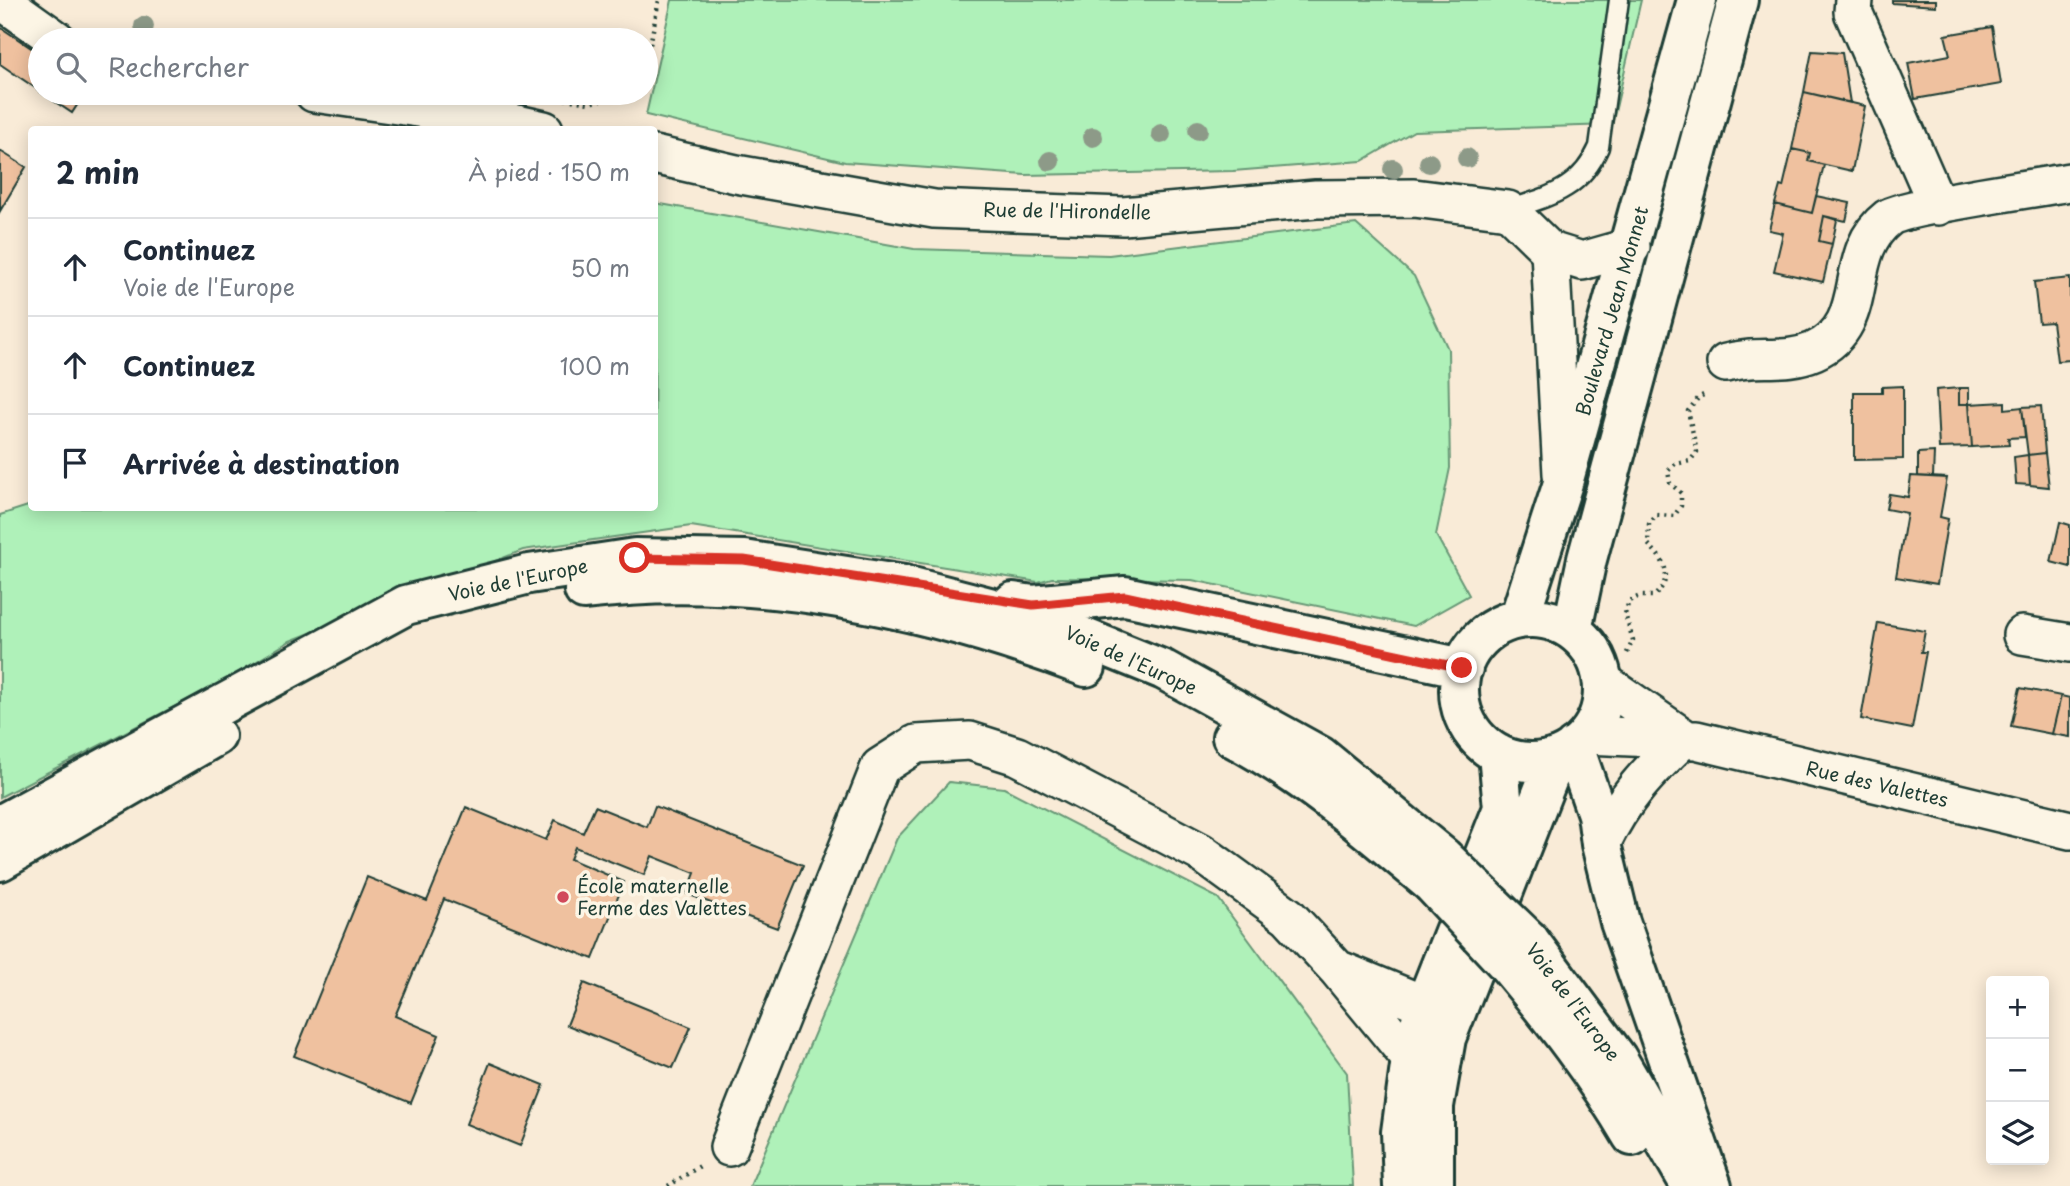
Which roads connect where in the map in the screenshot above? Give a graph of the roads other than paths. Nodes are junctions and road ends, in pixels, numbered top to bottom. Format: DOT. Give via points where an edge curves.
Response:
graph roads {
  1 [pos="1,0"];
  2 [pos="1619,0"];
  3 [pos="1698,0"];
  4 [pos="1738,0"];
  5 [pos="1854,0"];
  6 [pos="40,28"];
  7 [pos="391,105"];
  8 [pos="526,126"];
  9 [pos="658,156"];
  10 [pos="2070,182"];
  11 [pos="1938,206"];
  12 [pos="1508,210"];
  13 [pos="1631,247"];
  14 [pos="1549,251"];
  15 [pos="1726,363"];
  16 [pos="1563,483"];
  17 [pos="904,584"];
  18 [pos="1519,620"];
  19 [pos="1572,630"];
  20 [pos="2022,635"];
  21 [pos="2070,643"];
  22 [pos="1462,668"];
  23 [pos="1614,669"];
  24 [pos="1684,738"];
  25 [pos="1572,747"];
  26 [pos="1498,754"];
  27 [pos="0,825"];
  28 [pos="2070,830"];
  29 [pos="1601,844"];
  30 [pos="0,861"];
  31 [pos="1437,870"];
  32 [pos="1517,952"];
  33 [pos="1338,970"];
  34 [pos="1425,1005"];
  35 [pos="1432,1053"];
  36 [pos="729,1147"];
  37 [pos="1403,1186"];
  38 [pos="1434,1186"];
  39 [pos="1661,1186"];
  40 [pos="1691,1186"];
  41 [pos="1713,1186"];
  1 -- 6 [label="street"];
  2 -- 12 [label="lane" via="1599,147 1590,167 1558,194"];
  3 -- 13 [label="main road, Boulevard Jean Monnet"];
  4 -- 19 [label="main road" via="1587,559"];
  5 -- 11 [label="street" via="1853,12"];
  7 -- 8 [label="street"];
  9 -- 12 [label="street, Rue de l'Hirondelle" via="934,209 1123,216 1316,199 1414,198"];
  10 -- 11 [label="street"];
  11 -- 15 [label="street" via="1889,216 1867,240 1851,313 1839,334 1816,350 1787,360 1744,357"];
  12 -- 14 [label="street"];
  13 -- 14 [label="street" via="1582,261"];
  13 -- 16 [label="main road, Boulevard Jean Monnet"];
  14 -- 16 [label="street"];
  16 -- 18 [label="main road, Boulevard Jean Monnet"];
  17 -- 22 [label="main road" via="1033,605 1125,596"];
  17 -- 27 [label="main road, Voie de l'Europe" via="744,560 635,558 529,574 406,605"];
  17 -- 31 [label="main road, Voie de l'Europe" via="1043,621 1164,670 1320,756"];
  18 -- 19 [label="main road" via="1534,617"];
  18 -- 22 [label="main road" via="1492,629 1474,646"];
  19 -- 23 [label="main road" via="1597,661"];
  20 -- 21 [label="street"];
  22 -- 26 [label="main road" via="1461,708 1469,726"];
  23 -- 24 [label="street, Rue des Valettes"];
  23 -- 25 [label="main road" via="1597,719"];
  24 -- 25 [label="street, Rue des Valettes"];
  24 -- 28 [label="street, Rue des Valettes"];
  24 -- 29 [label="street" via="1643,776"];
  25 -- 26 [label="main road" via="1533,761"];
  25 -- 29 [label="main road" via="1597,814"];
  25 -- 35 [label="main road"];
  26 -- 34 [label="main road" via="1503,808"];
  29 -- 41 [label="main road" via="1620,922"];
  30 -- 31 [label="main road, Voie de l'Europe" via="347,659 428,623 522,598 629,584 720,584 850,600 1013,639 1137,686 1262,753"];
  31 -- 32 [label="main road, Voie de l'Europe, bridge"];
  32 -- 39 [label="main road, Voie de l'Europe"];
  32 -- 40 [label="main road, Voie de l'Europe" via="1617,1058"];
  33 -- 34 [label="street"];
  33 -- 35 [label="street"];
  33 -- 36 [label="street" via="1288,916 1200,852 1017,756 970,741 916,744 880,767"];
  34 -- 35 [label="main road"];
  35 -- 37 [label="main road" via="1401,1132"];
  35 -- 38 [label="main road"];
}
